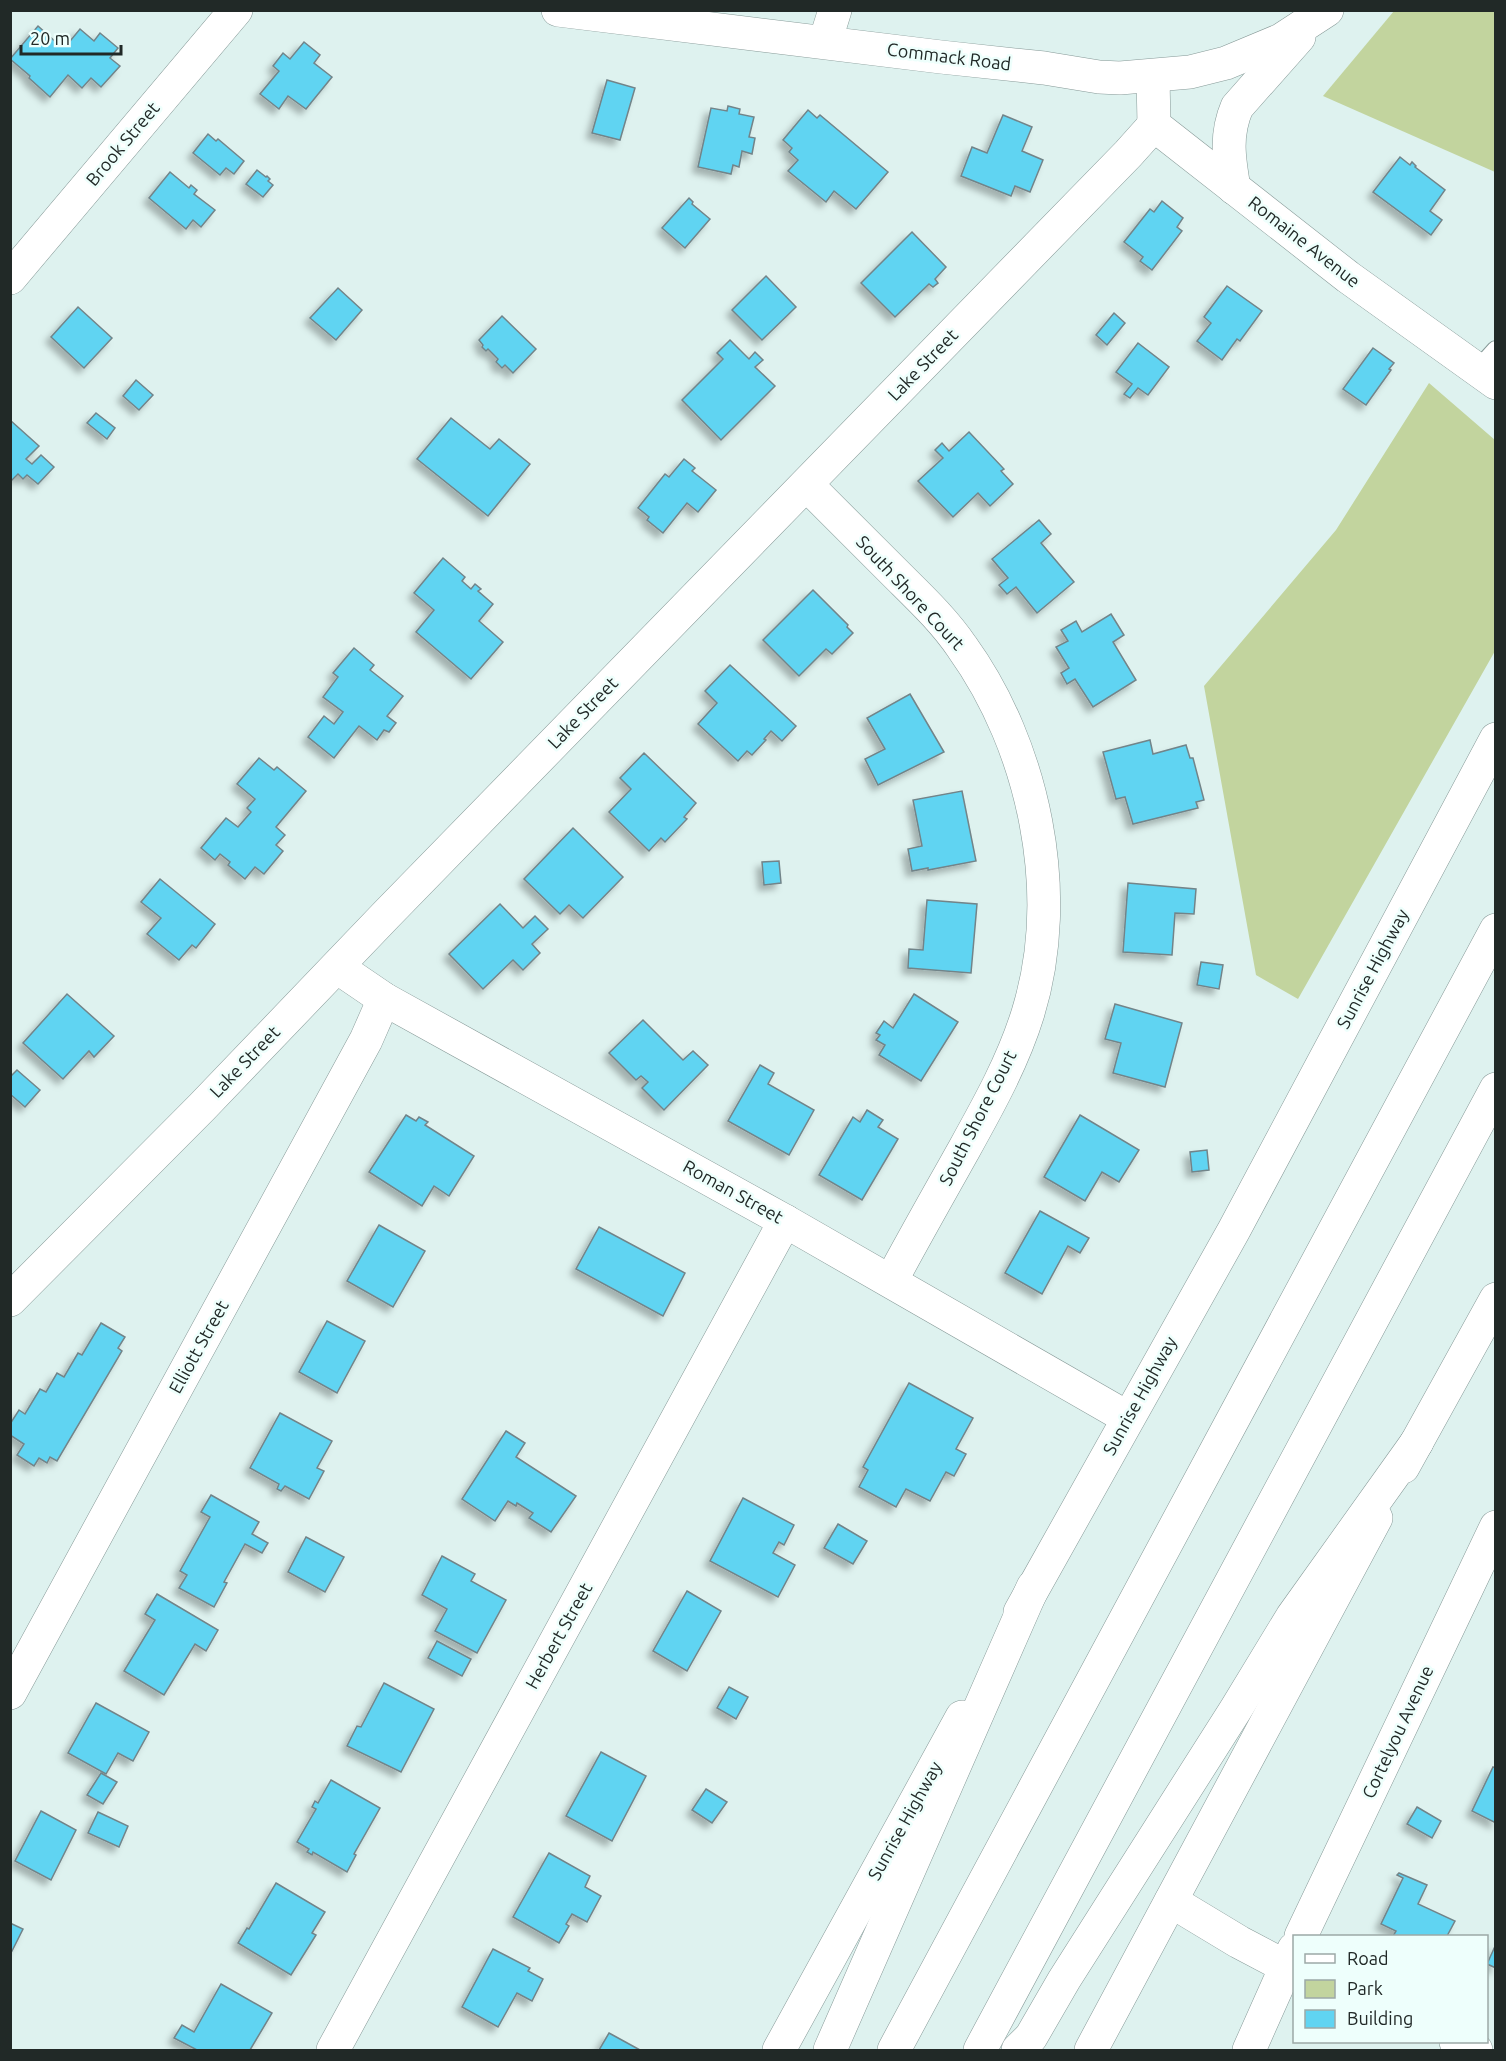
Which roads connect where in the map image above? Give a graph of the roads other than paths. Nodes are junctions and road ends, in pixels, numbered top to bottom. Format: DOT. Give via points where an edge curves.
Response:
graph roads {
  1 [pos="236,10"];
  2 [pos="558,10"];
  3 [pos="835,10"];
  4 [pos="1322,14"];
  5 [pos="825,42"];
  6 [pos="1153,76"];
  7 [pos="1154,124"];
  8 [pos="1234,188"];
  9 [pos="10,278"];
  10 [pos="1490,368"];
  11 [pos="807,485"];
  12 [pos="1496,739"];
  13 [pos="1496,930"];
  14 [pos="337,967"];
  15 [pos="384,999"];
  16 [pos="1496,1089"];
  17 [pos="785,1221"];
  18 [pos="891,1281"];
  19 [pos="1496,1299"];
  20 [pos="10,1300"];
  21 [pos="1128,1418"];
  22 [pos="1417,1442"];
  23 [pos="1496,1527"];
  24 [pos="1033,1587"];
  25 [pos="10,1693"];
  26 [pos="1171,1901"];
  27 [pos="1301,1935"];
  28 [pos="1292,1962"];
  29 [pos="1458,2043"];
  30 [pos="333,2050"];
  31 [pos="779,2050"];
  32 [pos="830,2050"];
  33 [pos="894,2050"];
  34 [pos="980,2050"];
  35 [pos="1018,2050"];
  36 [pos="1091,2050"];
  37 [pos="1249,2050"];
  38 [pos="1476,2050"];
  1 -- 9 [label="main road, Brook Street"];
  2 -- 5 [label="main road, Commack Road"];
  3 -- 5 [label="main road"];
  4 -- 6 [label="main road, Commack Road" via="1281,40 1226,63"];
  4 -- 8 [label="main road" via="1237,107 1228,143"];
  5 -- 6 [label="main road, Commack Road" via="1099,77"];
  6 -- 7 [label="main road"];
  7 -- 8 [label="main road, Romaine Avenue"];
  7 -- 11 [label="main road, Lake Street"];
  8 -- 10 [label="main road, Romaine Avenue" via="1348,276"];
  11 -- 14 [label="main road, Lake Street"];
  11 -- 18 [label="main road, South Shore Court" via="940,619 985,680 1003,714 1027,786 1042,868 1042,942 1028,1014 1001,1082"];
  12 -- 21 [label="main road, Sunrise Highway"];
  13 -- 33 [label="main road"];
  14 -- 15 [label="main road, Roman Street"];
  14 -- 20 [label="main road, Lake Street"];
  15 -- 17 [label="main road, Roman Street"];
  15 -- 25 [label="main road, Elliott Street" via="366,1040"];
  16 -- 34 [label="main road"];
  17 -- 18 [label="main road, Roman Street"];
  17 -- 30 [label="main road, Herbert Street"];
  18 -- 21 [label="main road, Roman Street"];
  19 -- 22 [label="main road"];
  21 -- 24 [label="main road, Sunrise Highway"];
  22 -- 26 [label="main road"];
  22 -- 35 [label="main road" via="1292,1617 1031,2037"];
  23 -- 27 [label="main road, Cortelyou Avenue"];
  24 -- 31 [label="main road, Sunrise Highway"];
  24 -- 32 [label="main road"];
  26 -- 28 [label="main road" via="1230,1936"];
  26 -- 36 [label="main road"];
  28 -- 37 [label="main road"];
  29 -- 38 [label="main road"];
}
